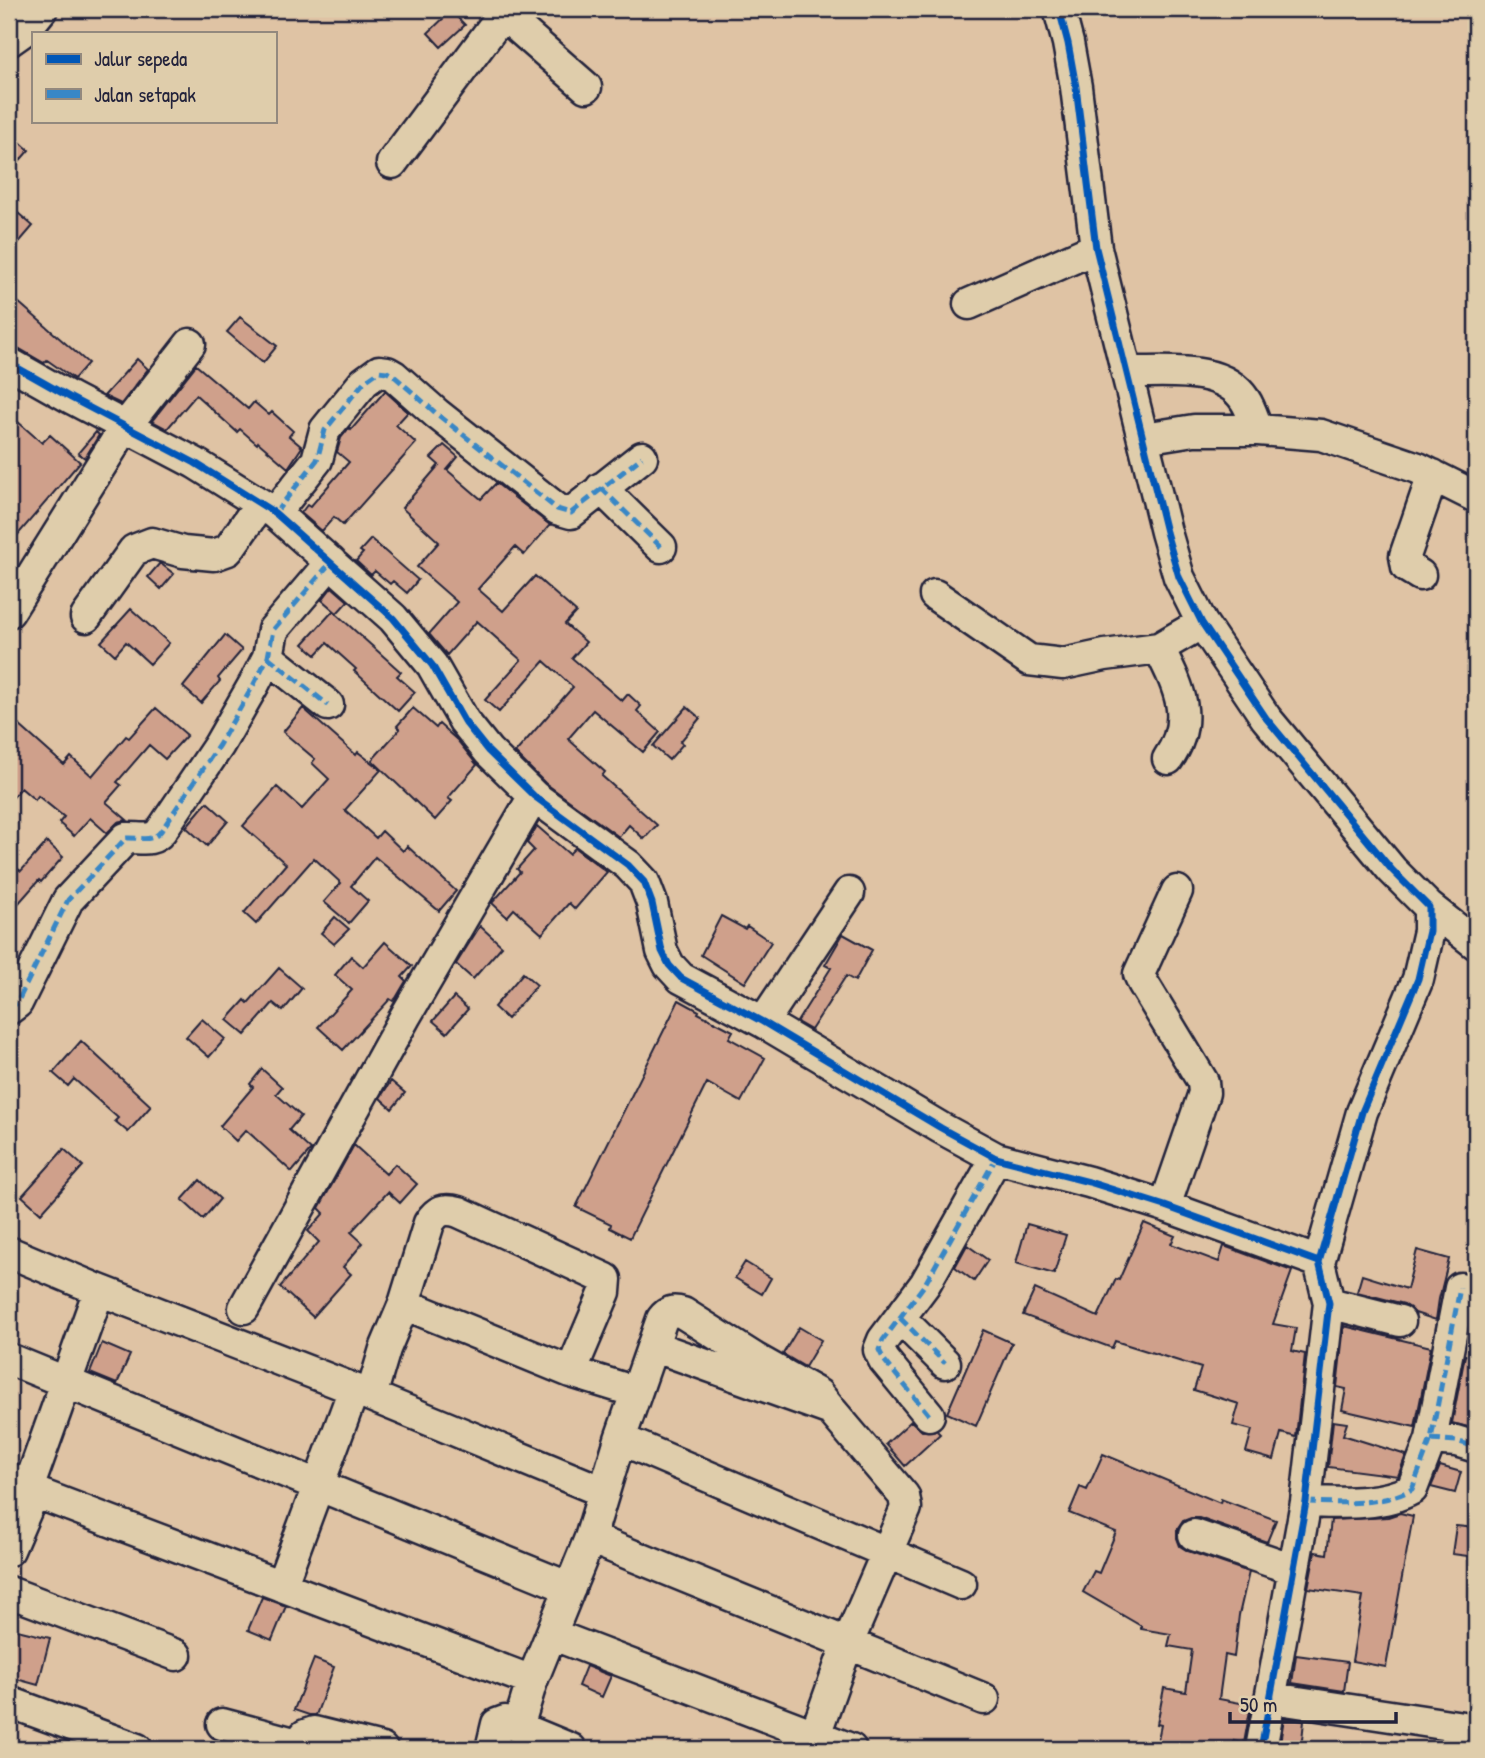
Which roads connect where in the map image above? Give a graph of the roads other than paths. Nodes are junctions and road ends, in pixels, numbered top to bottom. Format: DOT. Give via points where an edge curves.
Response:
graph roads {
  1 [pos="42,9"];
  2 [pos="1059,9"];
  3 [pos="500,11"];
  4 [pos="9,41"];
  5 [pos="586,87"];
  6 [pos="392,163"];
  7 [pos="1096,248"];
  8 [pos="969,304"];
  9 [pos="190,344"];
  10 [pos="9,363"];
  11 [pos="1128,372"];
  12 [pos="125,427"];
  13 [pos="1258,430"];
  14 [pos="1144,438"];
  15 [pos="642,457"];
  16 [pos="1433,475"];
  17 [pos="601,488"];
  18 [pos="1476,497"];
  19 [pos="268,509"];
  20 [pos="661,547"];
  21 [pos="331,562"];
  22 [pos="1420,575"];
  23 [pos="935,595"];
  24 [pos="9,612"];
  25 [pos="86,617"];
  26 [pos="1202,623"];
  27 [pos="1159,648"];
  28 [pos="268,657"];
  29 [pos="328,705"];
  30 [pos="1168,759"];
  31 [pos="534,796"];
  32 [pos="1177,891"];
  33 [pos="849,893"];
  34 [pos="1429,907"];
  35 [pos="1476,944"];
  36 [pos="9,1009"];
  37 [pos="763,1022"];
  38 [pos="996,1158"];
  39 [pos="1165,1206"];
  40 [pos="9,1252"];
  41 [pos="1318,1262"];
  42 [pos="1460,1288"];
  43 [pos="99,1290"];
  44 [pos="1329,1303"];
  45 [pos="404,1304"];
  46 [pos="244,1308"];
  47 [pos="900,1318"];
  48 [pos="1400,1321"];
  49 [pos="653,1346"];
  50 [pos="9,1359"];
  51 [pos="945,1363"];
  52 [pos="571,1371"];
  53 [pos="67,1381"];
  54 [pos="362,1392"];
  55 [pos="636,1392"];
  56 [pos="831,1410"];
  57 [pos="929,1415"];
  58 [pos="620,1438"];
  59 [pos="1431,1439"];
  60 [pos="1476,1447"];
  61 [pos="24,1485"];
  62 [pos="318,1486"];
  63 [pos="604,1492"];
  64 [pos="1306,1502"];
  65 [pos="1194,1535"];
  66 [pos="590,1538"];
  67 [pos="9,1550"];
  68 [pos="888,1553"];
  69 [pos="1293,1569"];
  70 [pos="961,1584"];
  71 [pos="281,1586"];
  72 [pos="570,1588"];
  73 [pos="9,1592"];
  74 [pos="551,1634"];
  75 [pos="847,1645"];
  76 [pos="176,1655"];
  77 [pos="532,1681"];
  78 [pos="1272,1698"];
  79 [pos="985,1699"];
  80 [pos="9,1702"];
  81 [pos="222,1724"];
  82 [pos="518,1727"];
  83 [pos="1476,1729"];
  84 [pos="813,1743"];
  85 [pos="301,1747"];
  86 [pos="137,1749"];
  87 [pos="382,1749"];
  88 [pos="491,1749"];
  89 [pos="571,1749"];
  90 [pos="851,1749"];
  91 [pos="1261,1749"];
  1 -- 4 [label="street"];
  2 -- 7 [label="street" via="1076,87"];
  3 -- 5 [label="street"];
  3 -- 6 [label="street"];
  7 -- 8 [label="street"];
  7 -- 11 [label="street"];
  9 -- 12 [label="street"];
  10 -- 12 [label="street"];
  11 -- 13 [label="street" via="1199,374 1227,383 1245,400"];
  11 -- 14 [label="street"];
  12 -- 19 [label="street" via="195,463"];
  12 -- 24 [label="street"];
  13 -- 14 [label="street" via="1194,430"];
  13 -- 16 [label="street" via="1321,435"];
  14 -- 26 [label="street" via="1179,577"];
  15 -- 17 [label="street"];
  16 -- 18 [label="street"];
  16 -- 22 [label="street" via="1405,556 1407,567"];
  17 -- 19 [label="street" via="571,513 561,511 394,376 380,371 364,382 324,430 317,460"];
  17 -- 20 [label="street"];
  19 -- 21 [label="street"];
  19 -- 25 [label="street" via="228,550 214,555 152,544 134,550"];
  21 -- 28 [label="street" via="274,630"];
  21 -- 31 [label="street" via="393,618 432,665 477,738"];
  23 -- 27 [label="street" via="1029,660 1063,664"];
  26 -- 27 [label="street"];
  26 -- 34 [label="street" via="1266,718 1392,870"];
  27 -- 30 [label="street" via="1179,688 1182,705 1181,737"];
  28 -- 29 [label="street"];
  28 -- 36 [label="street" via="219,745 157,837 125,838 80,884 17,1003"];
  31 -- 37 [label="street" via="644,881 662,951 681,978"];
  31 -- 46 [label="street"];
  32 -- 39 [label="street" via="1139,974 1203,1082 1204,1093"];
  33 -- 37 [label="street"];
  34 -- 35 [label="street"];
  34 -- 41 [label="street" via="1419,979 1362,1112"];
  37 -- 38 [label="street"];
  38 -- 39 [label="street"];
  38 -- 47 [label="street" via="925,1284"];
  39 -- 41 [label="street"];
  40 -- 43 [label="street"];
  41 -- 44 [label="street"];
  42 -- 59 [label="street"];
  43 -- 53 [label="street"];
  43 -- 54 [label="street"];
  44 -- 48 [label="street"];
  44 -- 64 [label="street"];
  45 -- 52 [label="street"];
  45 -- 52 [label="street" via="434,1214 459,1212 606,1279 605,1292"];
  45 -- 54 [label="street"];
  47 -- 51 [label="street"];
  47 -- 57 [label="street" via="883,1340 880,1353"];
  49 -- 55 [label="street"];
  49 -- 56 [label="street"];
  49 -- 56 [label="street" via="666,1314 683,1313 818,1394"];
  50 -- 53 [label="street"];
  52 -- 55 [label="street"];
  53 -- 61 [label="street"];
  53 -- 62 [label="street"];
  54 -- 62 [label="street"];
  54 -- 63 [label="street"];
  55 -- 58 [label="street"];
  56 -- 68 [label="street" via="905,1500 906,1511"];
  58 -- 63 [label="street"];
  58 -- 68 [label="street"];
  59 -- 60 [label="street"];
  59 -- 64 [label="street" via="1418,1479 1406,1493 1350,1502"];
  61 -- 67 [label="street"];
  61 -- 71 [label="street"];
  62 -- 71 [label="street"];
  62 -- 72 [label="street"];
  63 -- 66 [label="street"];
  64 -- 69 [label="street"];
  65 -- 69 [label="street"];
  66 -- 72 [label="street"];
  66 -- 75 [label="street"];
  68 -- 70 [label="street"];
  68 -- 75 [label="street"];
  69 -- 78 [label="street"];
  71 -- 77 [label="street"];
  72 -- 74 [label="street"];
  73 -- 76 [label="street"];
  74 -- 77 [label="street"];
  74 -- 84 [label="street"];
  75 -- 79 [label="street"];
  75 -- 84 [label="street"];
  77 -- 82 [label="street"];
  78 -- 83 [label="street"];
  78 -- 91 [label="street"];
  80 -- 86 [label="street"];
  81 -- 85 [label="street"];
  82 -- 88 [label="street" via="499,1723"];
  82 -- 89 [label="street"];
  84 -- 90 [label="street"];
  85 -- 87 [label="street" via="305,1735 314,1732"];
}
